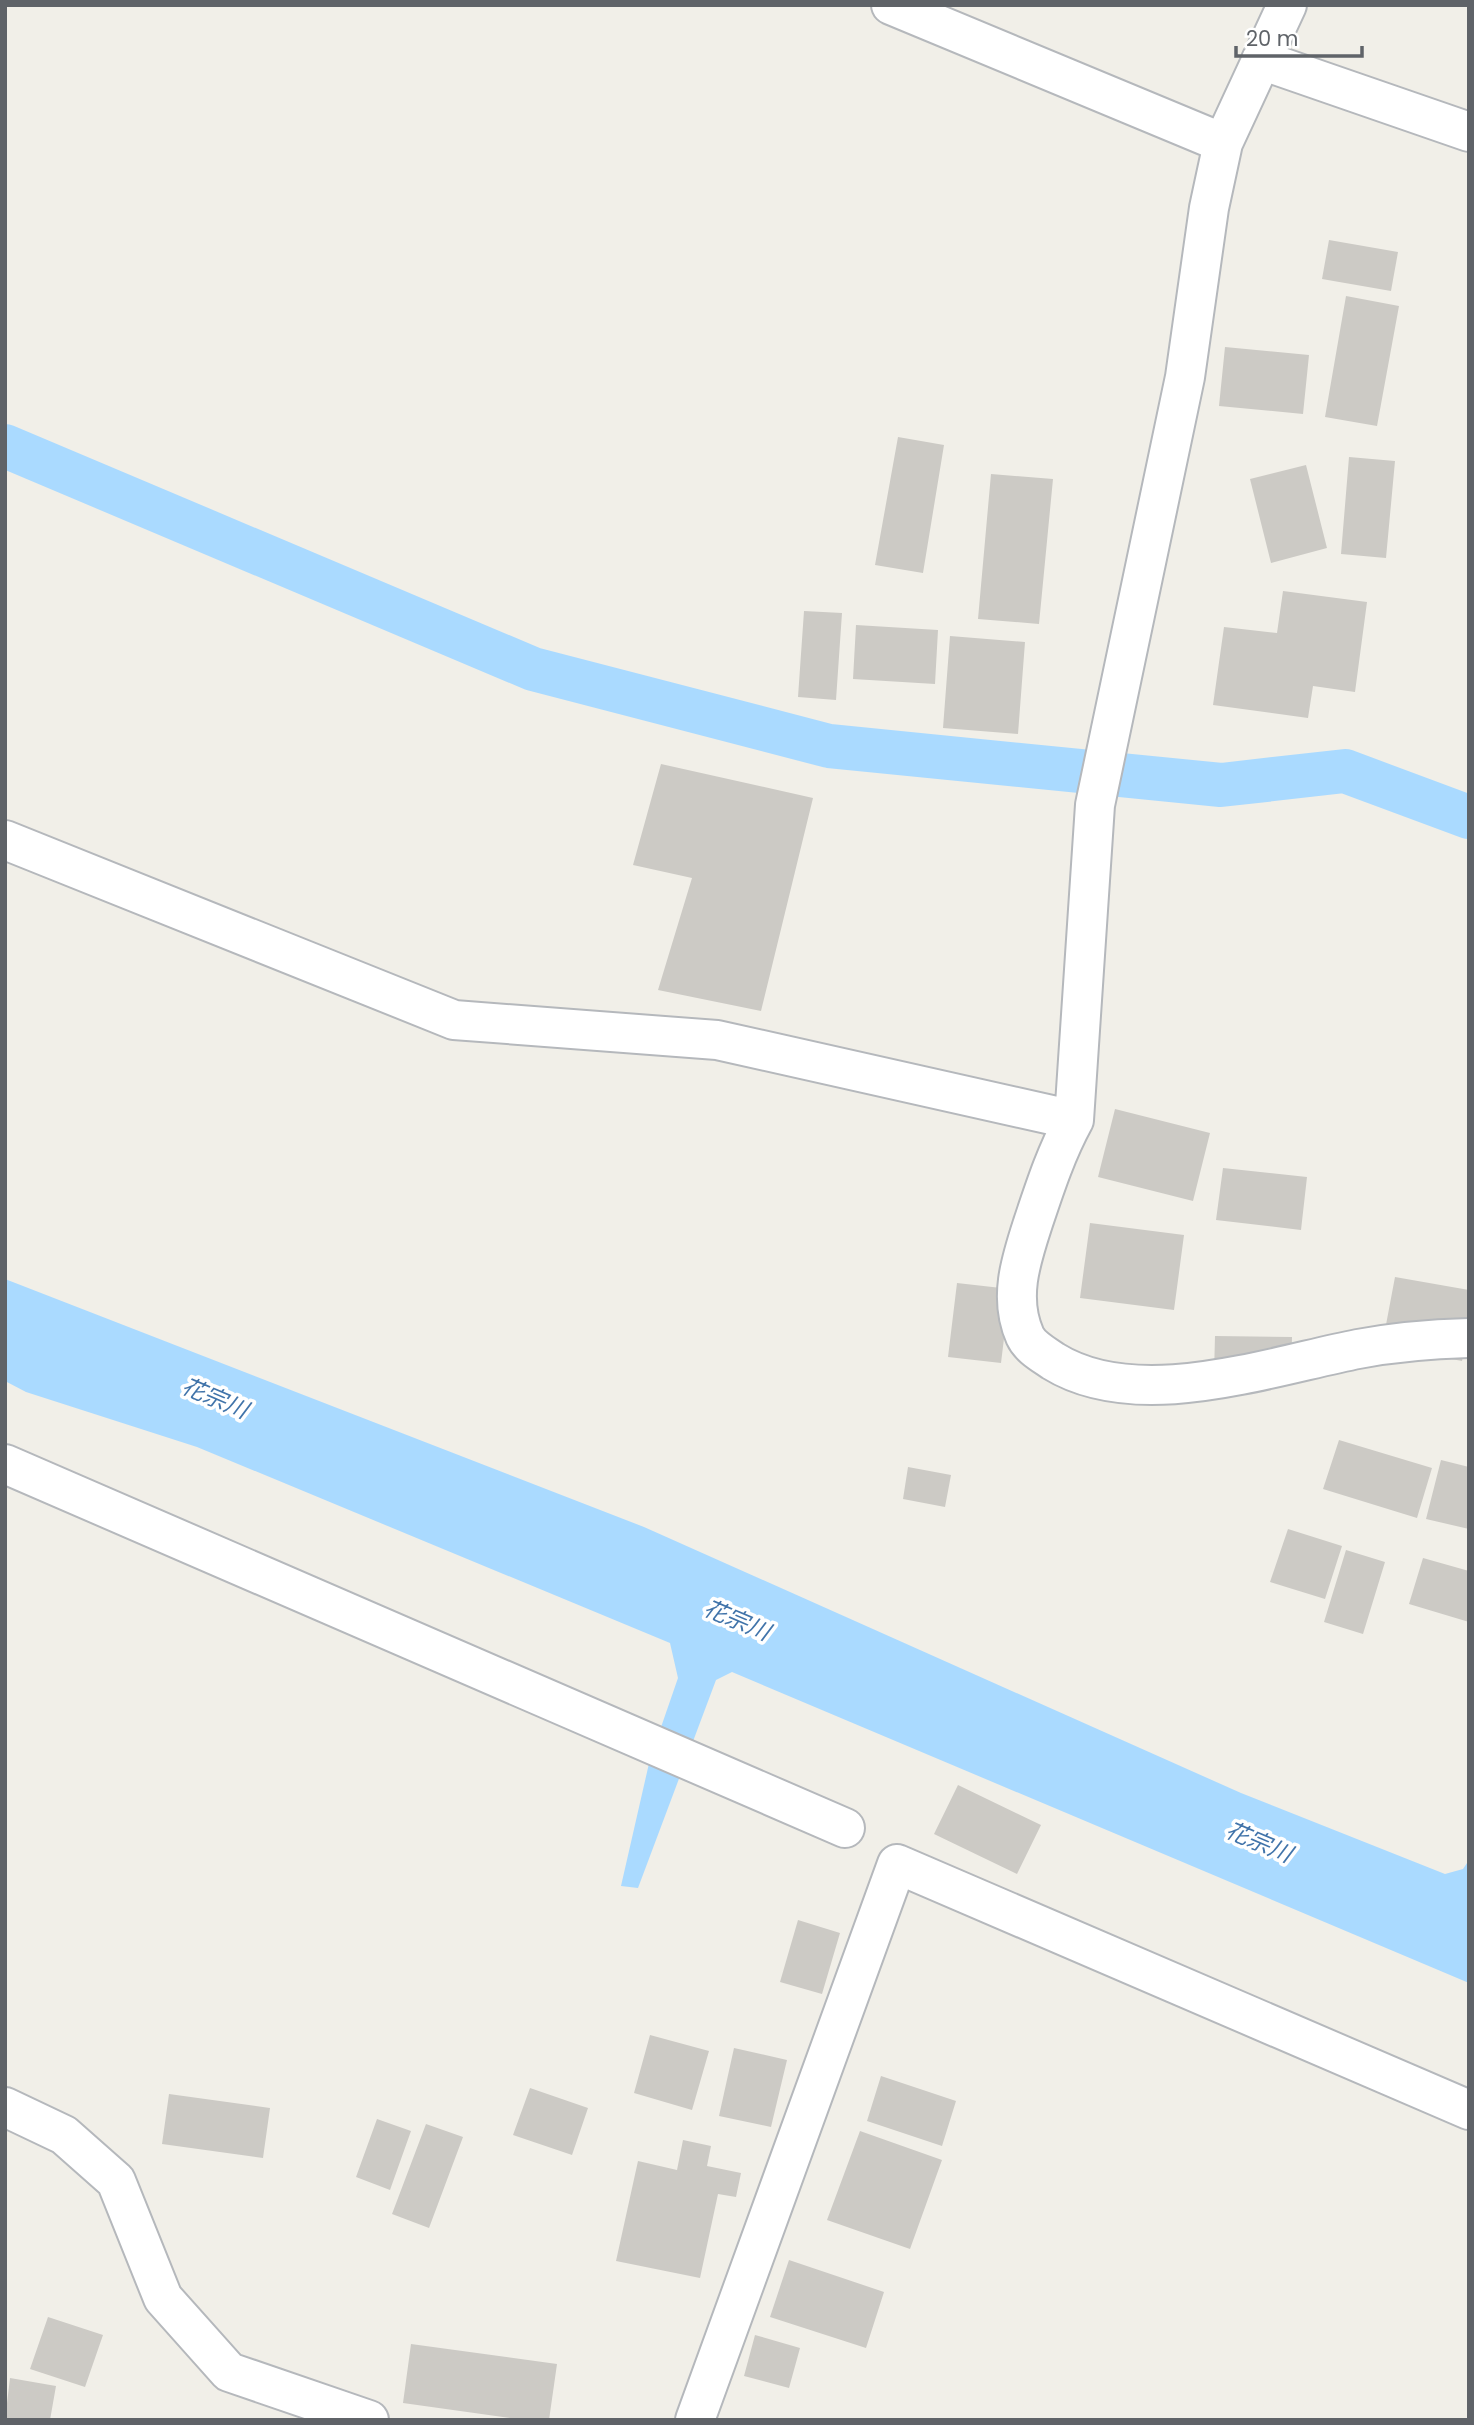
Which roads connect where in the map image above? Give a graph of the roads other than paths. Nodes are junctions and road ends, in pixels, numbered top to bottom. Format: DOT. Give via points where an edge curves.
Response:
graph roads {
  1 [pos="891,5"];
  2 [pos="1287,5"];
  3 [pos="1261,60"];
  4 [pos="1469,132"];
  5 [pos="1223,143"];
  6 [pos="5,840"];
  7 [pos="1074,1120"];
  8 [pos="1469,1338"];
  9 [pos="5,1464"];
  10 [pos="845,1828"];
  11 [pos="5,2107"];
  12 [pos="1469,2110"];
  13 [pos="369,2420"];
  14 [pos="695,2420"];
  1 -- 5 [label="street"];
  2 -- 3 [label="street"];
  3 -- 4 [label="street"];
  3 -- 5 [label="street"];
  5 -- 7 [label="street" via="1185,377 1095,805"];
  6 -- 7 [label="street" via="454,1020 717,1040"];
  7 -- 8 [label="street" via="1055,1156 1019,1268 1017,1305 1026,1339 1070,1371 1131,1385 1203,1381 1371,1347"];
  9 -- 10 [label="street"];
  11 -- 13 [label="street" via="64,2135 116,2181 163,2298 229,2372"];
  12 -- 14 [label="street" via="897,1864"];
}
